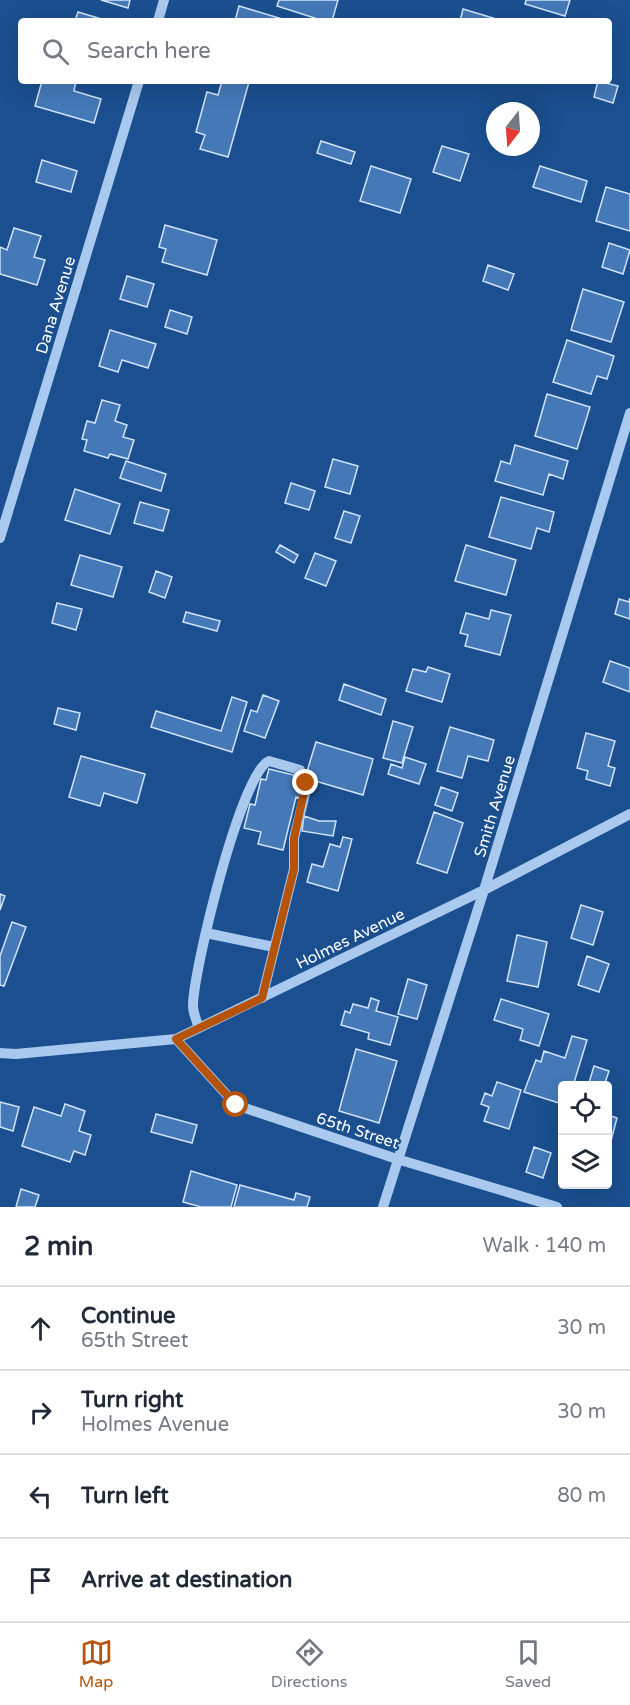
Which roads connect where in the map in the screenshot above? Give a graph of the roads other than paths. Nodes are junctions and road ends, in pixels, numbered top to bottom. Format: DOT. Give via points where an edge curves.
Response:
graph roads {
  1 [pos="164,0"];
  2 [pos="159,18"];
  3 [pos="138,84"];
  4 [pos="630,413"];
  5 [pos="0,538"];
  6 [pos="630,814"];
  7 [pos="484,890"];
  8 [pos="206,933"];
  9 [pos="274,947"];
  10 [pos="262,998"];
  11 [pos="199,1028"];
  12 [pos="176,1039"];
  13 [pos="0,1053"];
  14 [pos="397,1159"];
  15 [pos="383,1207"];
  16 [pos="557,1207"];
  1 -- 2 [label="street"];
  3 -- 5 [label="street, Dana Avenue"];
  4 -- 7 [label="street, Smith Avenue"];
  6 -- 7 [label="street, Holmes Avenue"];
  7 -- 10 [label="street, Holmes Avenue"];
  7 -- 14 [label="street, Smith Avenue"];
  8 -- 9 [label="street"];
  8 -- 9 [label="street" via="245,796 269,760 300,770 306,786 294,838 294,869"];
  8 -- 11 [label="street" via="193,1007"];
  9 -- 10 [label="street"];
  10 -- 11 [label="street, Holmes Avenue"];
  11 -- 12 [label="street, Holmes Avenue"];
  12 -- 13 [label="street, Holmes Avenue"];
  12 -- 14 [label="street, 65th Street" via="236,1105"];
  14 -- 15 [label="street, Smith Avenue"];
  14 -- 16 [label="street, 65th Street"];
}
